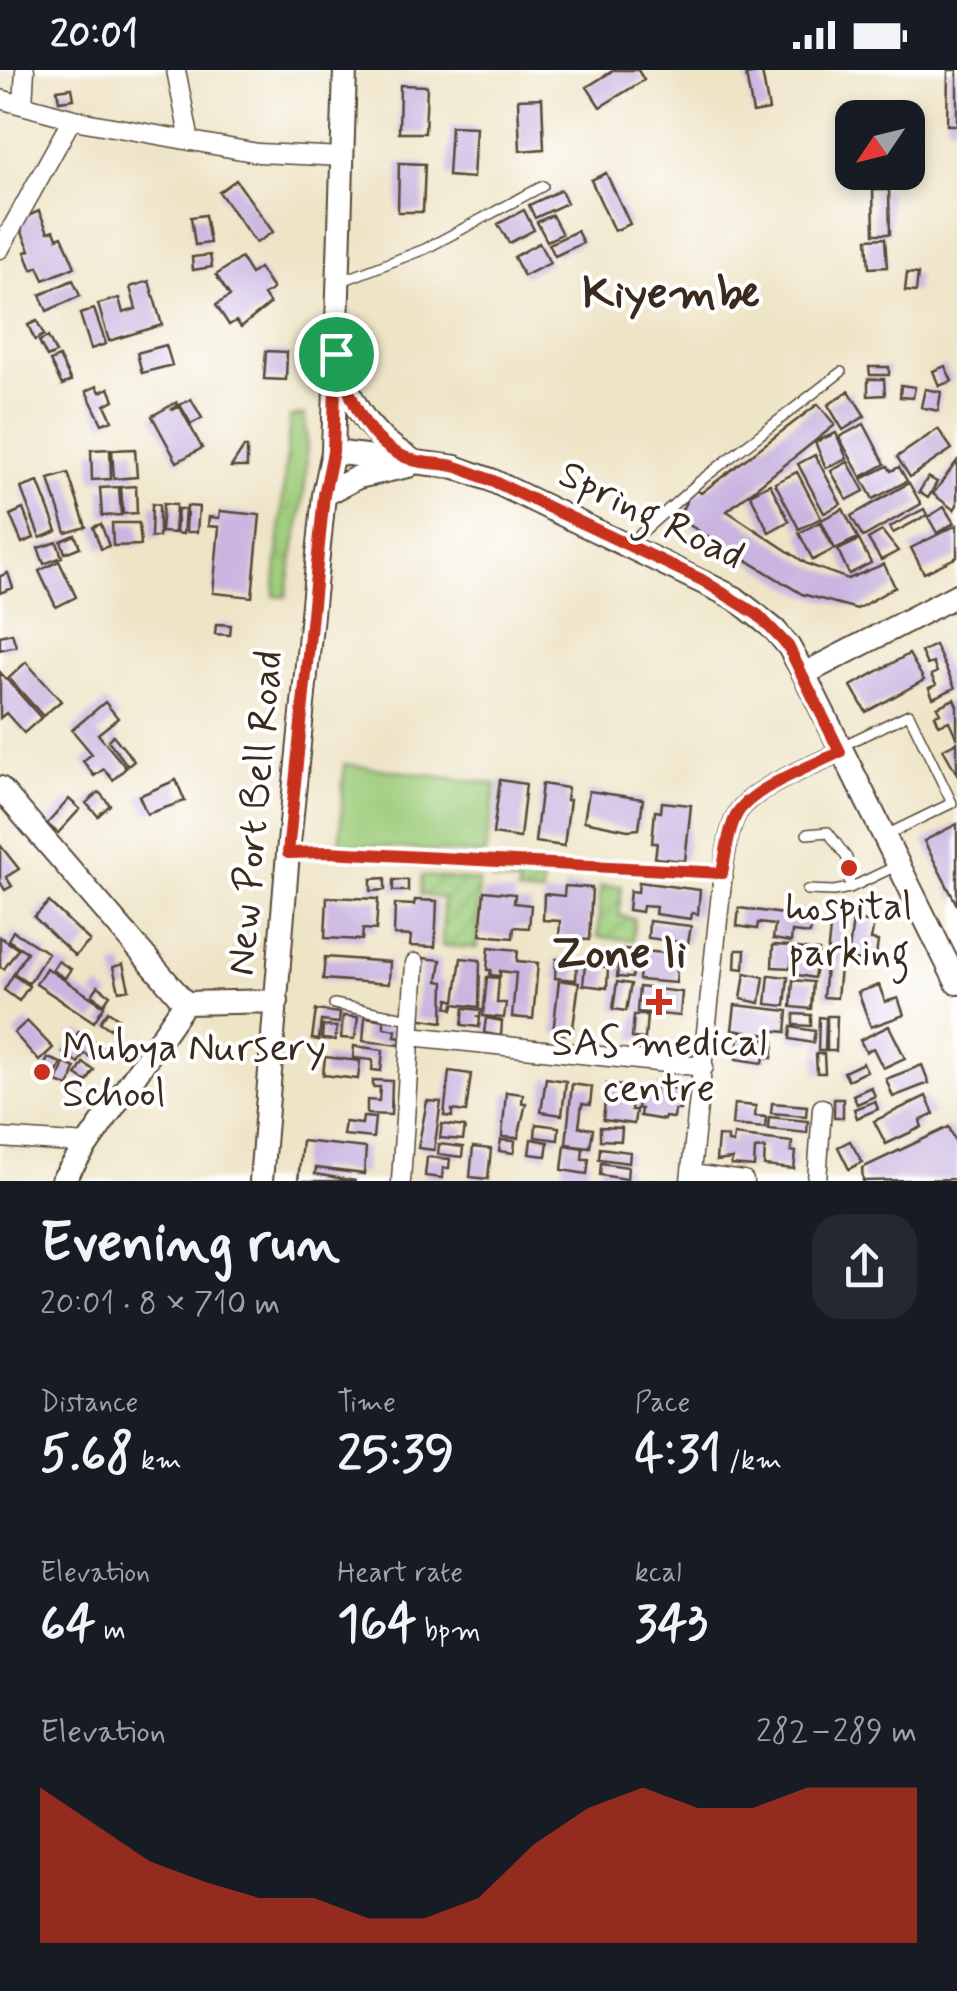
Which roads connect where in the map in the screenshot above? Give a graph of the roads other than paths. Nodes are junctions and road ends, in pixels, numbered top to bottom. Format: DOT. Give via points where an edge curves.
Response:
graph roads {
  1 [pos="25,70"];
  2 [pos="176,70"];
  3 [pos="345,70"];
  4 [pos="0,99"];
  5 [pos="22,105"];
  6 [pos="72,118"];
  7 [pos="190,141"];
  8 [pos="344,157"];
  9 [pos="543,186"];
  10 [pos="0,249"];
  11 [pos="339,282"];
  12 [pos="336,354"];
  13 [pos="841,372"];
  14 [pos="333,452"];
  15 [pos="419,461"];
  16 [pos="324,495"];
  17 [pos="629,544"];
  18 [pos="957,595"];
  19 [pos="804,674"];
  20 [pos="839,750"];
  21 [pos="0,788"];
  22 [pos="807,834"];
  23 [pos="884,836"];
  24 [pos="288,853"];
  25 [pos="898,864"];
  26 [pos="722,873"];
  27 [pos="850,888"];
  28 [pos="808,890"];
  29 [pos="415,963"];
  30 [pos="957,983"];
  31 [pos="277,1001"];
  32 [pos="185,1003"];
  33 [pos="334,1004"];
  34 [pos="410,1027"];
  35 [pos="704,1067"];
  36 [pos="822,1108"];
  37 [pos="0,1138"];
  38 [pos="88,1144"];
  39 [pos="72,1176"];
  40 [pos="691,1177"];
  41 [pos="261,1181"];
  42 [pos="401,1181"];
  43 [pos="744,1181"];
  44 [pos="816,1181"];
  1 -- 5 [label="street"];
  2 -- 7 [label="street"];
  3 -- 8 [label="main road, New Port Bell Road"];
  4 -- 5 [label="street"];
  5 -- 6 [label="street"];
  6 -- 7 [label="street"];
  6 -- 10 [label="street"];
  7 -- 8 [label="street"];
  8 -- 11 [label="main road, New Port Bell Road"];
  9 -- 11 [label="lane" via="425,249"];
  11 -- 12 [label="main road, New Port Bell Road"];
  12 -- 14 [label="main road, New Port Bell Road"];
  12 -- 15 [label="main road" via="358,414 377,436"];
  13 -- 17 [label="lane"];
  14 -- 15 [label="main road, Spring Road"];
  14 -- 16 [label="main road, New Port Bell Road"];
  15 -- 16 [label="main road"];
  15 -- 17 [label="main road, Spring Road" via="491,480"];
  16 -- 24 [label="main road, New Port Bell Road"];
  17 -- 19 [label="main road, Spring Road" via="758,615"];
  18 -- 19 [label="main road"];
  19 -- 20 [label="main road, Spring Road"];
  20 -- 23 [label="main road, Spring Road"];
  20 -- 23 [label="lane" via="909,714 952,803"];
  20 -- 26 [label="street" via="745,804 732,826"];
  21 -- 32 [label="main road"];
  22 -- 27 [label="lane" via="828,832 848,858"];
  23 -- 25 [label="main road, Spring Road"];
  24 -- 26 [label="lane"];
  24 -- 31 [label="main road, New Port Bell Road"];
  25 -- 27 [label="lane"];
  25 -- 30 [label="main road, Spring Road"];
  26 -- 35 [label="street"];
  27 -- 28 [label="lane"];
  29 -- 34 [label="street"];
  31 -- 32 [label="main road"];
  31 -- 41 [label="main road, New Port Bell Road"];
  32 -- 38 [label="main road"];
  33 -- 34 [label="lane"];
  34 -- 35 [label="street"];
  34 -- 42 [label="street"];
  35 -- 40 [label="street"];
  36 -- 44 [label="street"];
  37 -- 38 [label="street"];
  38 -- 39 [label="main road"];
  40 -- 43 [label="street"];
}
